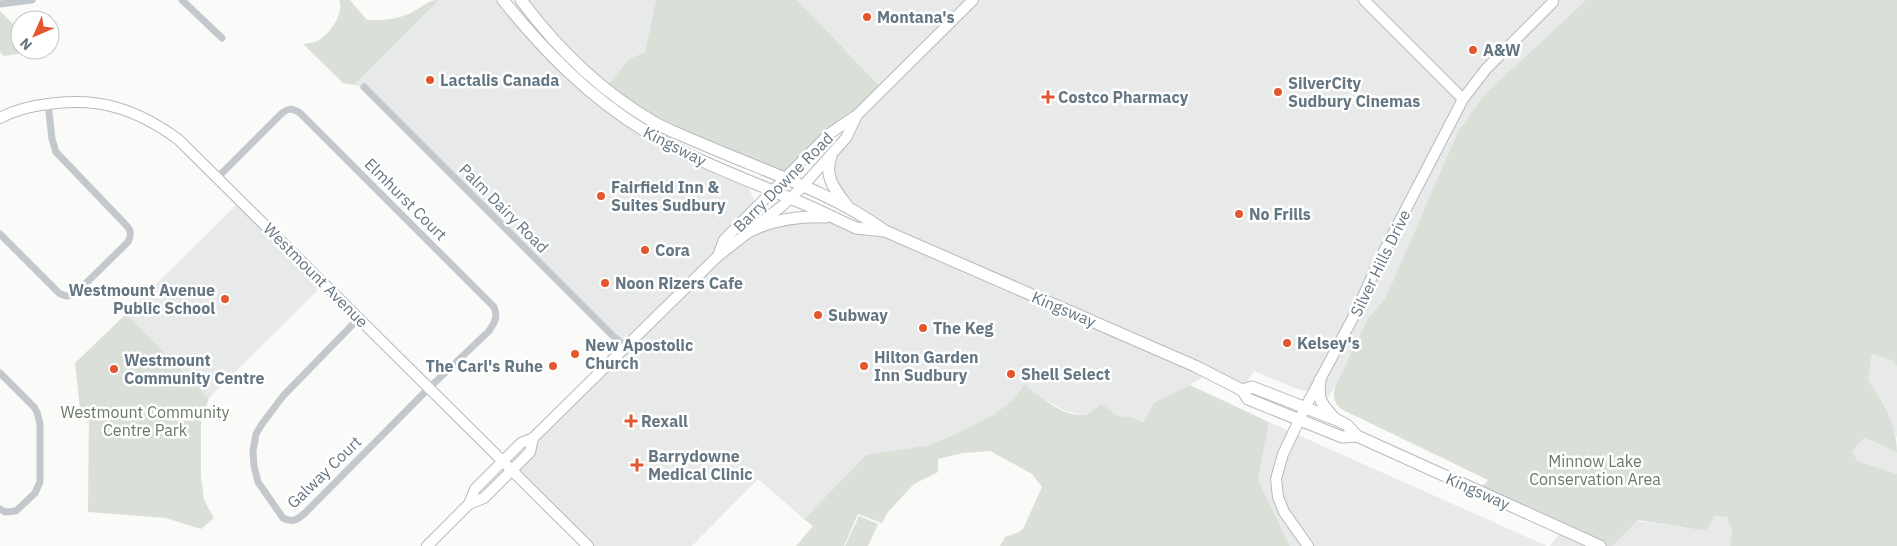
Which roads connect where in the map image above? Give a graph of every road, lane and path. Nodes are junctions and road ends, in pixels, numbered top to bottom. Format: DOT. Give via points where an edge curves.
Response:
graph roads {
  1 [pos="32,0"];
  2 [pos="182,0"];
  3 [pos="503,0"];
  4 [pos="521,0"];
  5 [pos="973,0"];
  6 [pos="1364,0"];
  7 [pos="1553,2"];
  8 [pos="0,4"];
  9 [pos="222,38"];
  10 [pos="364,87"];
  11 [pos="1463,99"];
  12 [pos="48,104"];
  13 [pos="857,115"];
  14 [pos="0,118"];
  15 [pos="830,156"];
  16 [pos="217,178"];
  17 [pos="784,178"];
  18 [pos="802,187"];
  19 [pos="772,191"];
  20 [pos="790,198"];
  21 [pos="850,209"];
  22 [pos="835,218"];
  23 [pos="750,231"];
  24 [pos="885,231"];
  25 [pos="0,234"];
  26 [pos="718,256"];
  27 [pos="359,318"];
  28 [pos="626,347"];
  29 [pos="0,373"];
  30 [pos="1320,380"];
  31 [pos="429,388"];
  32 [pos="1242,390"];
  33 [pos="1305,408"];
  34 [pos="1299,420"];
  35 [pos="1336,420"];
  36 [pos="1357,436"];
  37 [pos="533,438"];
  38 [pos="503,461"];
  39 [pos="512,470"];
  40 [pos="469,504"];
  41 [pos="0,509"];
  42 [pos="427,546"];
  43 [pos="588,546"];
  44 [pos="1308,546"];
  45 [pos="1600,546"];
  1 -- 8 [label="street"];
  2 -- 9 [label="street"];
  3 -- 19 [label="main road, Kingsway" via="552,57 620,115 680,151"];
  4 -- 17 [label="main road, Kingsway" via="579,64 635,110 677,133"];
  5 -- 13 [label="street, Barry Downe Road"];
  6 -- 11 [label="street"];
  7 -- 11 [label="street, Silver Hills Drive" via="1486,69"];
  10 -- 28 [label="street, Palm Dairy Road"];
  11 -- 30 [label="street, Silver Hills Drive"];
  12 -- 14 [label="street, Westmount Avenue" via="20,109"];
  12 -- 16 [label="street, Westmount Avenue" via="90,102 131,112 179,140"];
  12 -- 25 [label="street" via="56,152 130,229 131,237 78,291 72,296 65,296"];
  13 -- 15 [label="street, Barry Downe Road" via="846,138"];
  13 -- 17 [label="street, Barry Downe Road" via="829,134"];
  15 -- 18 [label="street, Barry Downe Road"];
  15 -- 21 [label="main road" via="828,174"];
  16 -- 27 [label="street, Westmount Avenue"];
  16 -- 31 [label="street, Elmhurst Court" via="286,109 293,109 307,120 494,307 496,318 488,331"];
  17 -- 18 [label="main road, Kingsway"];
  17 -- 19 [label="street, Barry Downe Road"];
  18 -- 20 [label="street, Barry Downe Road"];
  18 -- 21 [label="main road, Kingsway"];
  19 -- 20 [label="main road, Kingsway"];
  19 -- 26 [label="street, Barry Downe Road" via="724,240"];
  20 -- 22 [label="main road, Kingsway"];
  20 -- 23 [label="street, Barry Downe Road"];
  21 -- 24 [label="main road, Kingsway"];
  22 -- 23 [label="main road" via="788,218"];
  22 -- 24 [label="main road, Kingsway" via="856,228"];
  23 -- 26 [label="street, Barry Downe Road"];
  24 -- 32 [label="main road, Kingsway" via="1195,366"];
  26 -- 28 [label="street, Barry Downe Road"];
  27 -- 31 [label="street, Westmount Avenue"];
  27 -- 31 [label="street, Galway Court" via="283,396 256,434 253,451 258,482 283,518 297,520 305,513"];
  28 -- 37 [label="street, Barry Downe Road"];
  29 -- 41 [label="street" via="37,412 41,450 40,482 35,493 16,511"];
  30 -- 33 [label="street, Silver Hills Drive"];
  30 -- 35 [label="main road" via="1320,398"];
  31 -- 38 [label="street, Westmount Avenue"];
  32 -- 33 [label="main road, Kingsway" via="1252,387"];
  32 -- 34 [label="main road, Kingsway" via="1248,399"];
  33 -- 34 [label="street, Silver Hills Drive"];
  33 -- 35 [label="main road, Kingsway"];
  34 -- 36 [label="main road, Kingsway" via="1342,437"];
  34 -- 44 [label="street, Silver Hills Drive" via="1283,454 1276,479 1284,512"];
  35 -- 36 [label="main road, Kingsway" via="1347,425"];
  36 -- 45 [label="main road, Kingsway"];
  37 -- 38 [label="street, Barry Downe Road" via="522,443"];
  37 -- 39 [label="street, Barry Downe Road" via="530,452"];
  38 -- 39 [label="street, Westmount Avenue"];
  38 -- 40 [label="street, Barry Downe Road" via="474,489"];
  39 -- 40 [label="street, Barry Downe Road" via="484,498"];
  39 -- 43 [label="street, Westmount Avenue"];
  40 -- 42 [label="street, Barry Downe Road"];
}
